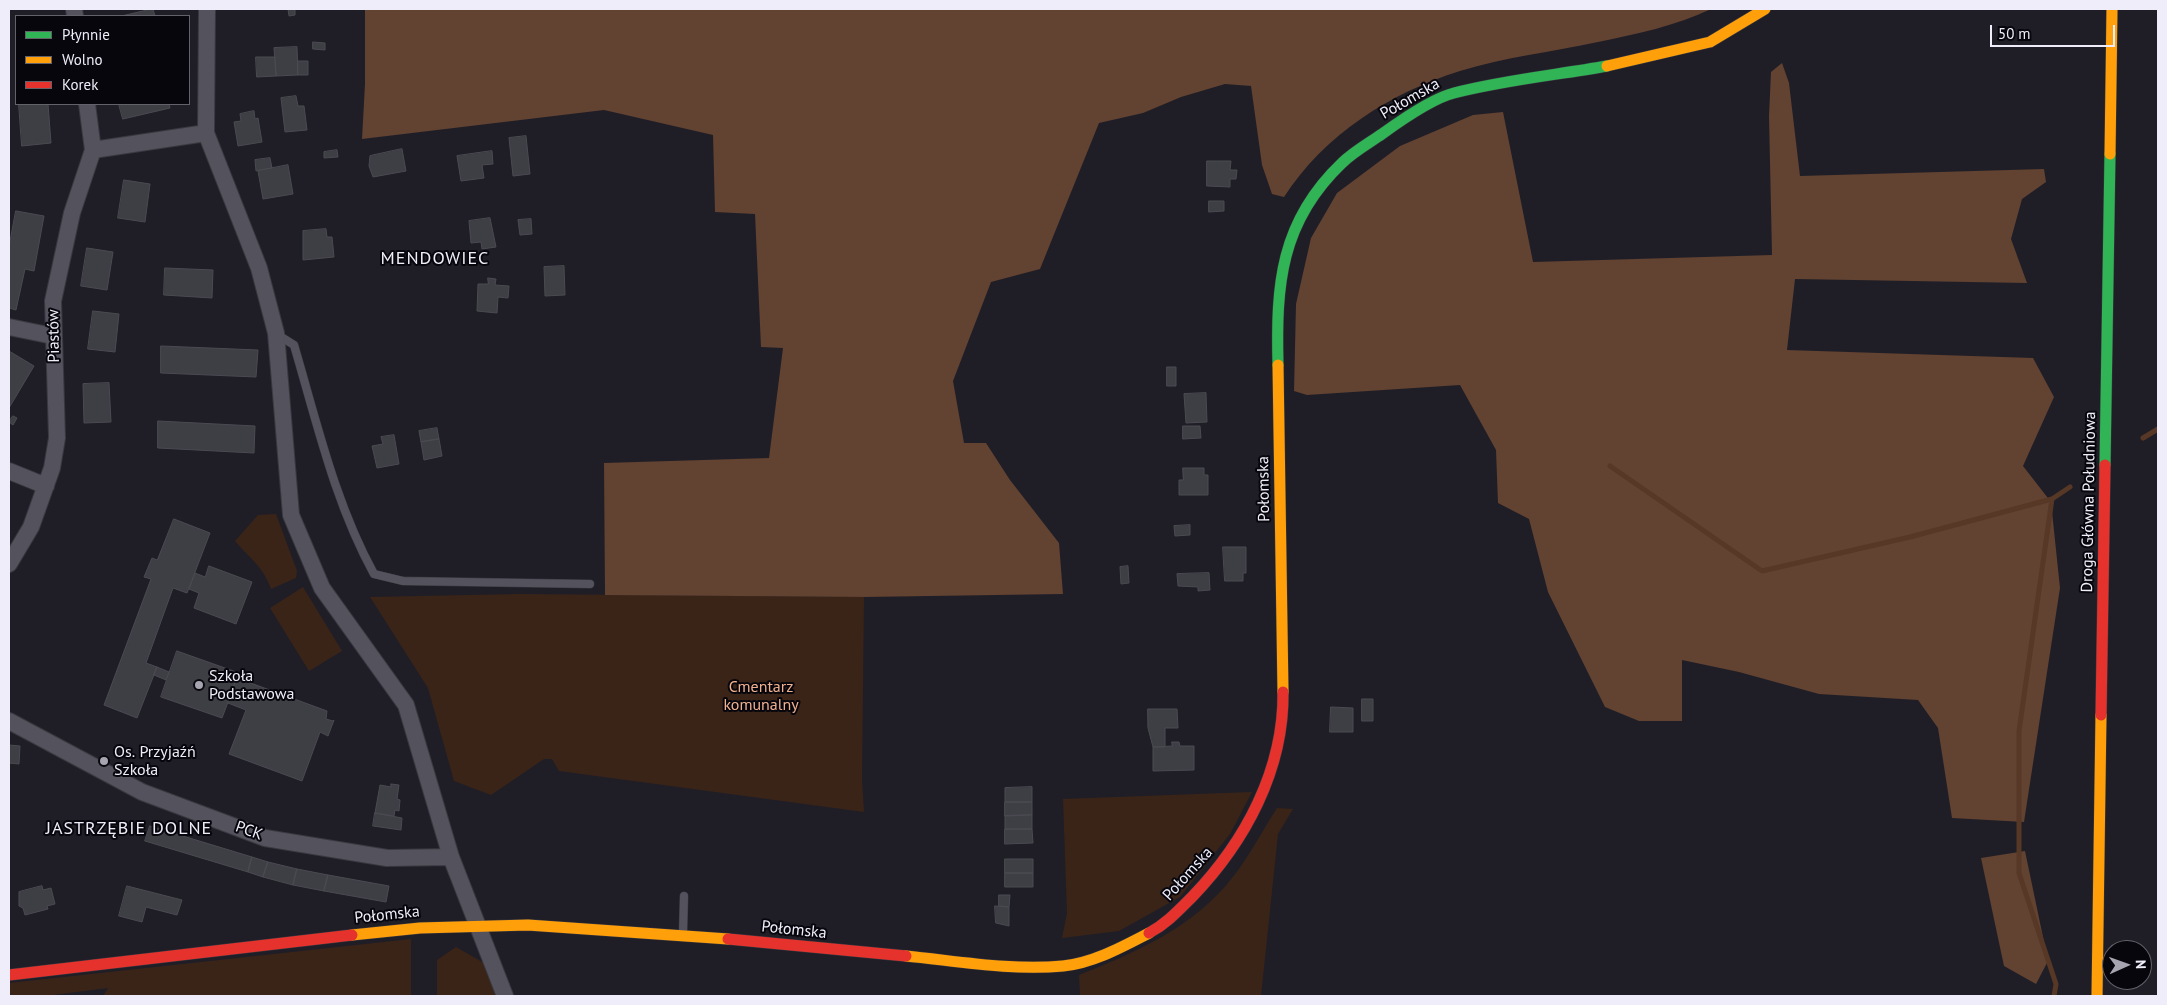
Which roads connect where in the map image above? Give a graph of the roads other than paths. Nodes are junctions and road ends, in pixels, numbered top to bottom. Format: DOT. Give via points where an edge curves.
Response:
graph roads {
  1 [pos="208,9"];
  2 [pos="1765,9"];
  3 [pos="2112,9"];
  4 [pos="87,105"];
  5 [pos="206,133"];
  6 [pos="93,150"];
  7 [pos="9,327"];
  8 [pos="276,333"];
  9 [pos="53,336"];
  10 [pos="9,471"];
  11 [pos="46,486"];
  12 [pos="9,564"];
  13 [pos="590,584"];
  14 [pos="9,721"];
  15 [pos="451,857"];
  16 [pos="684,896"];
  17 [pos="476,925"];
  18 [pos="683,935"];
  19 [pos="9,975"];
  20 [pos="505,996"];
  21 [pos="2098,996"];
  1 -- 5 [label="street"];
  2 -- 18 [label="street, Połomska" via="1710,42 1617,64 1452,93 1404,119 1342,162 1310,198 1291,235 1280,277 1277,317 1284,702 1276,758 1254,812 1218,870 1163,926 1108,954 1064,966 997,965"];
  3 -- 21 [label="street, Droga Główna Południowa"];
  4 -- 6 [label="street, Piastów"];
  5 -- 6 [label="street"];
  5 -- 8 [label="street" via="259,268"];
  6 -- 9 [label="street, Piastów" via="72,213 55,293"];
  7 -- 9 [label="street"];
  8 -- 13 [label="lane" via="294,345 339,497 355,540 374,574 403,581"];
  8 -- 15 [label="street" via="291,515 322,588 406,705"];
  9 -- 11 [label="street, Piastów" via="57,438"];
  10 -- 11 [label="street"];
  11 -- 12 [label="street, Piastów" via="31,527"];
  14 -- 15 [label="street, PCK" via="142,792 264,838 387,858"];
  15 -- 17 [label="street"];
  16 -- 18 [label="lane"];
  17 -- 18 [label="street, Połomska" via="528,925"];
  17 -- 19 [label="street, Połomska" via="410,928"];
  17 -- 20 [label="street"];
}
